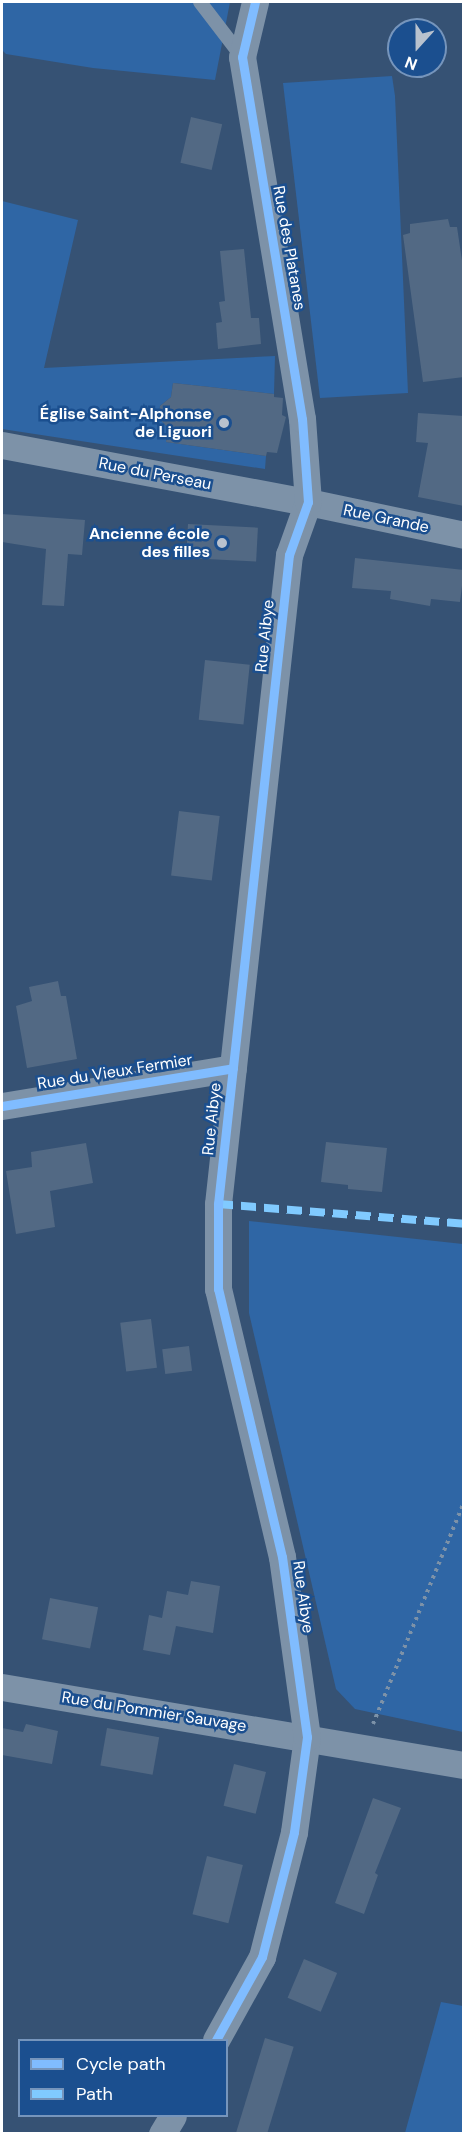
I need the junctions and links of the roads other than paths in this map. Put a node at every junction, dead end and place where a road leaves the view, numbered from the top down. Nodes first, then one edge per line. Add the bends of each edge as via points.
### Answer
1 (200, 2) edge
2 (255, 2) edge
3 (242, 57) junction
4 (2, 445) edge
5 (308, 502) junction
6 (464, 535) edge
7 (233, 1068) junction
8 (2, 1106) edge
9 (2, 1687) edge
10 (307, 1737) junction
11 (464, 1765) edge
12 (217, 2039) edge
13 (172, 2117) edge
14 (162, 2133) edge

1 - 3 lane
2 - 3 street, Rue des Platanes
3 - 5 street, Rue des Platanes via 302,419
4 - 5 street, Rue du Perseau
5 - 6 street, Rue Grande
5 - 7 street, Rue Aibye via 289,555
7 - 8 street, Rue du Vieux Fermier
7 - 10 street, Rue Aibye via 218,1204 218,1289 282,1557
9 - 10 street, Rue du Pommier Sauvage
10 - 11 street, Rue du Pommier Sauvage
10 - 12 street, Rue Aibye via 294,1832 262,1957
13 - 14 street

